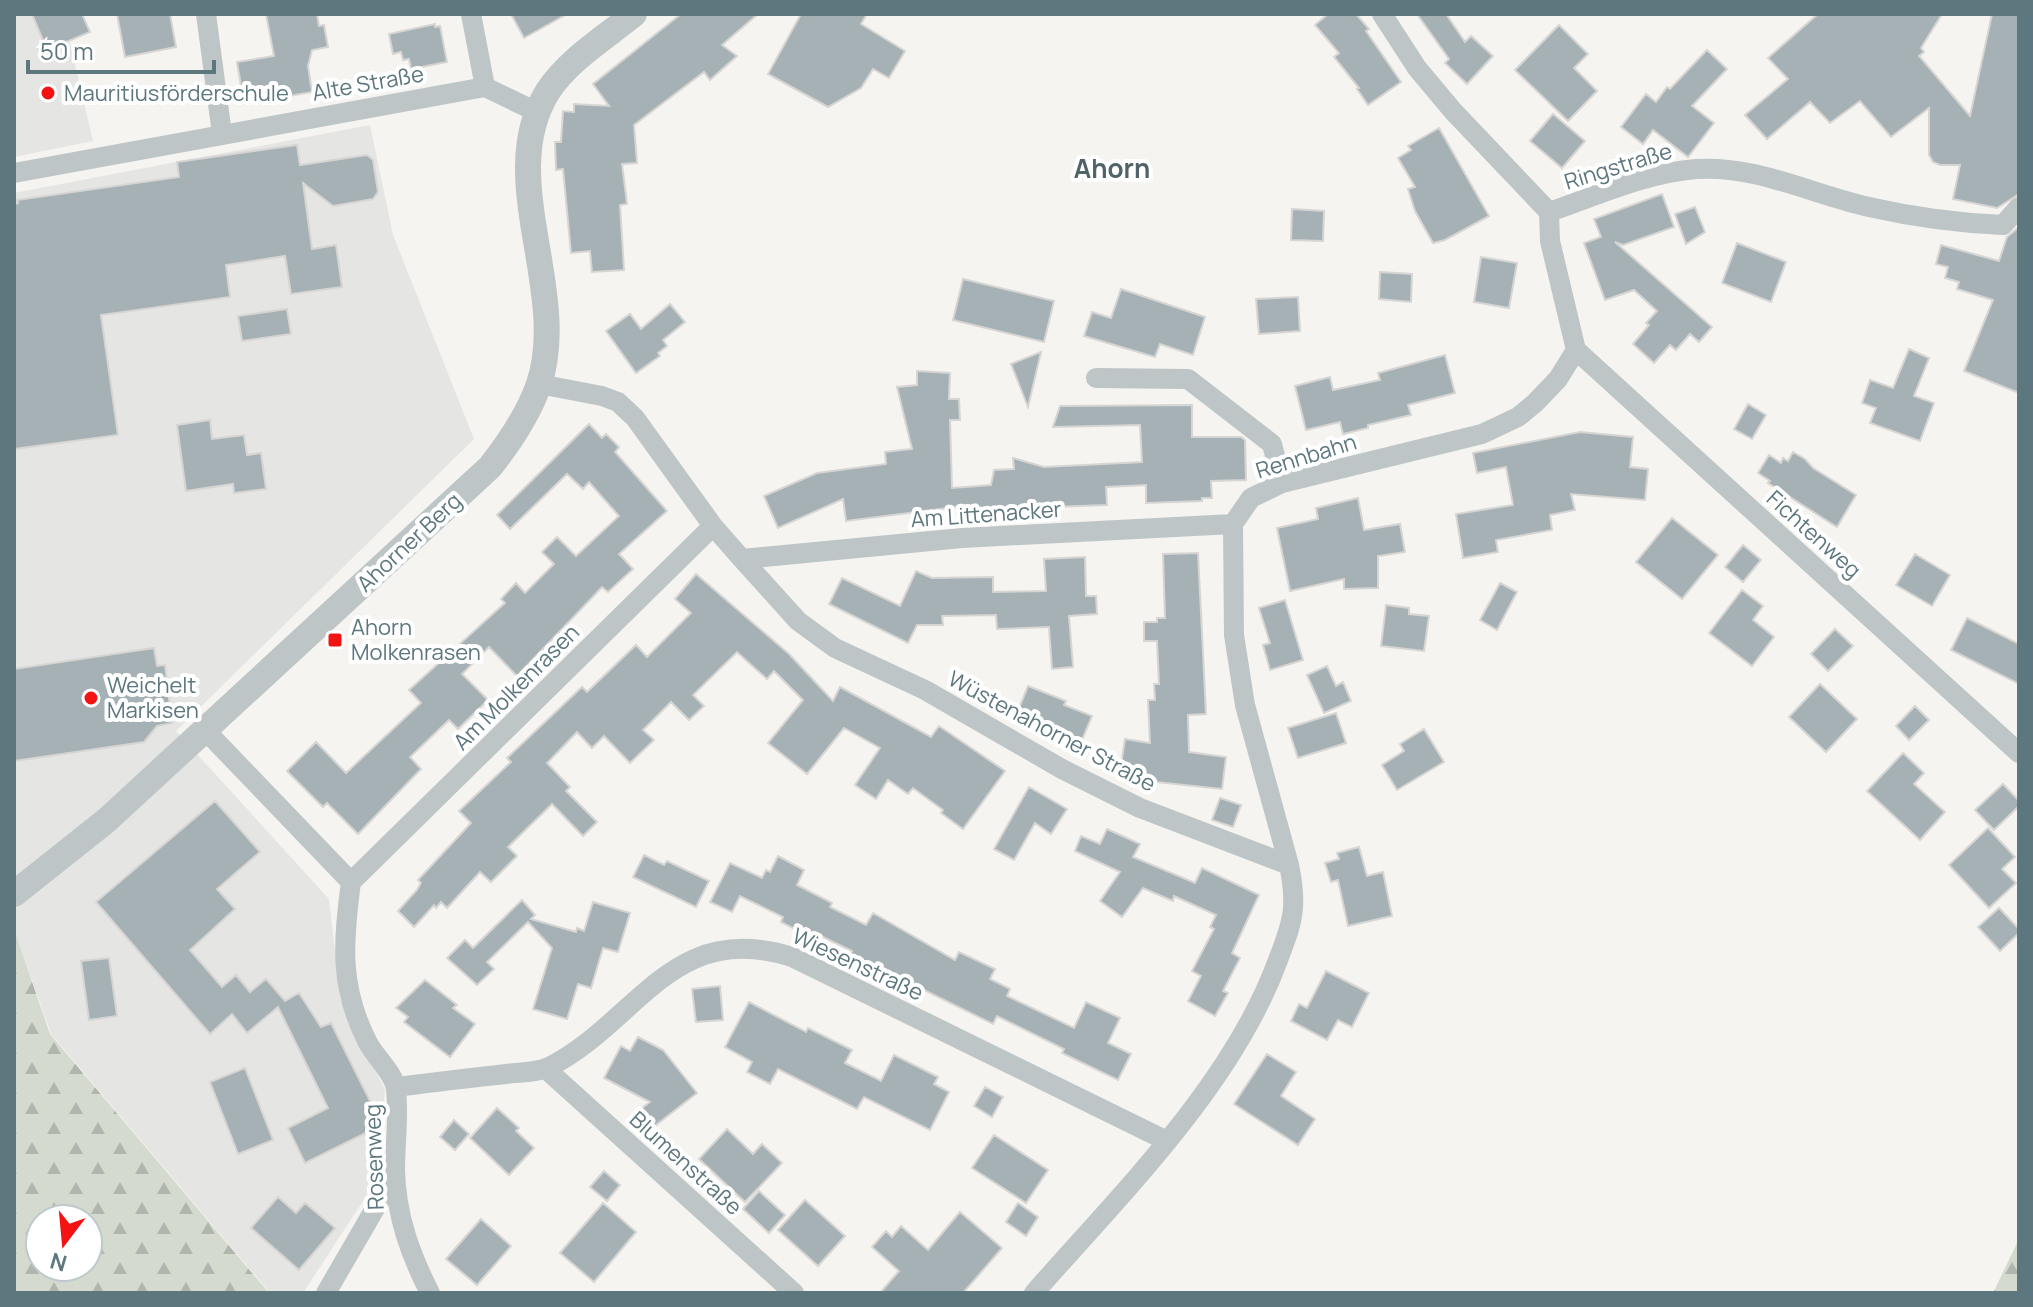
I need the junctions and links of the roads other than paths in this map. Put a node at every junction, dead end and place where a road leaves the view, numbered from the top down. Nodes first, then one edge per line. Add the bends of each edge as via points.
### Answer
1 (206, 14) edge
2 (471, 14) edge
3 (634, 14) edge
4 (1382, 14) edge
5 (485, 87) junction
6 (537, 112) junction
7 (222, 134) junction
8 (14, 173) edge
9 (2019, 207) edge
10 (1549, 212) junction
11 (2011, 226) edge
12 (1576, 350) junction
13 (1096, 378) dead end
14 (539, 384) junction
15 (1282, 483) junction
16 (1233, 524) junction
17 (713, 526) junction
18 (742, 559) junction
19 (205, 730) junction
20 (2019, 753) edge
21 (1289, 865) junction
22 (351, 882) junction
23 (14, 894) edge
24 (546, 1069) junction
25 (397, 1087) junction
26 (1167, 1141) junction
27 (395, 1174) junction
28 (326, 1293) edge
29 (430, 1293) edge
30 (794, 1293) edge
31 (1034, 1293) edge

1 - 7 street
2 - 5 street
3 - 6 street via 565,72
4 - 10 street, Ringstraße via 1453,111
5 - 6 street
5 - 7 street, Alte Straße
6 - 14 street, Ahorner Berg via 529,144 529,181 545,300 546,344
7 - 8 street, Alte Straße
9 - 11 street, Ringstraße
10 - 11 street, Ringstraße via 1666,172 1699,169 1754,173 1883,210
10 - 12 street via 1550,241
12 - 15 street, Rennbahn via 1535,403 1482,434
12 - 20 street, Fichtenweg
13 - 15 street via 1188,379 1272,444
14 - 17 street, Wüstenahorner Straße via 618,402
14 - 19 street, Ahorner Berg via 490,467
15 - 16 street, Rennbahn via 1251,498
16 - 18 street, Am Littenacker via 962,538
16 - 21 street via 1234,635 1245,705
17 - 18 street, Wüstenahorner Straße
17 - 22 street, Am Molkenrasen
18 - 21 street, Wüstenahorner Straße via 798,621 835,648 925,690 1140,808
19 - 22 street
19 - 23 street, Ahorner Berg via 107,820
21 - 26 street via 1293,910 1265,997
22 - 25 street, Rosenweg via 345,969 349,997 369,1044
24 - 25 street, Wiesenstraße
24 - 26 street, Wiesenstraße via 587,1042 675,968 711,951 774,951
24 - 30 street, Blumenstraße
25 - 27 street, Rosenweg
26 - 31 street
27 - 28 street
27 - 29 street, Rosenweg via 400,1219

